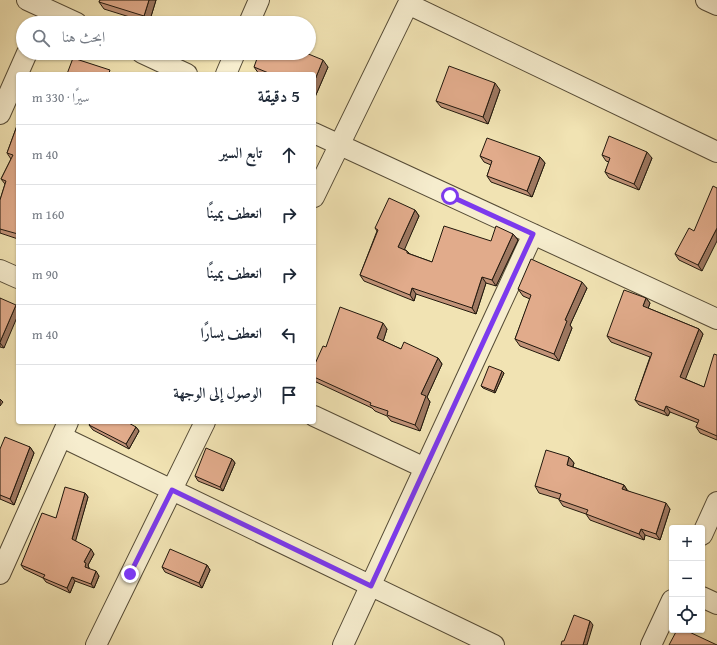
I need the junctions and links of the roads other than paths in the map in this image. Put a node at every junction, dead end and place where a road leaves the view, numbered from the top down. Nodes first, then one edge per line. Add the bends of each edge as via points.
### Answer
1 (27, 0) edge
2 (259, 0) edge
3 (706, 0) edge
4 (409, 2) edge
5 (717, 5) edge
6 (46, 11) edge
7 (59, 16) edge
8 (252, 16) edge
9 (24, 60) edge
10 (157, 60) edge
11 (232, 60) edge
12 (19, 72) edge
13 (183, 72) edge
14 (227, 72) edge
15 (16, 78) edge
16 (0, 114) edge
17 (316, 134) edge
18 (340, 145) junction
19 (717, 152) edge
20 (316, 193) edge
21 (533, 234) junction
22 (0, 270) edge
23 (16, 277) edge
24 (717, 319) edge
25 (316, 417) edge
26 (204, 424) edge
27 (65, 429) edge
28 (425, 468) junction
29 (172, 490) junction
30 (715, 513) edge
31 (705, 530) edge
32 (0, 574) edge
33 (371, 586) junction
34 (705, 598) edge
35 (717, 604) edge
36 (669, 606) edge
37 (96, 645) edge
38 (344, 645) edge
39 (494, 645) edge
40 (651, 645) edge

1 - 6 street
2 - 8 street
3 - 5 street
4 - 18 street
4 - 19 street
6 - 7 street
9 - 12 street
10 - 13 street
11 - 14 street
15 - 16 street
17 - 18 street
18 - 20 street
18 - 21 street
21 - 24 street
21 - 28 street
22 - 23 street
25 - 28 street
26 - 29 street
27 - 29 street
27 - 32 street
28 - 33 street
29 - 33 street
29 - 37 street
30 - 31 street
33 - 38 street
33 - 39 street
34 - 35 street
36 - 40 street

